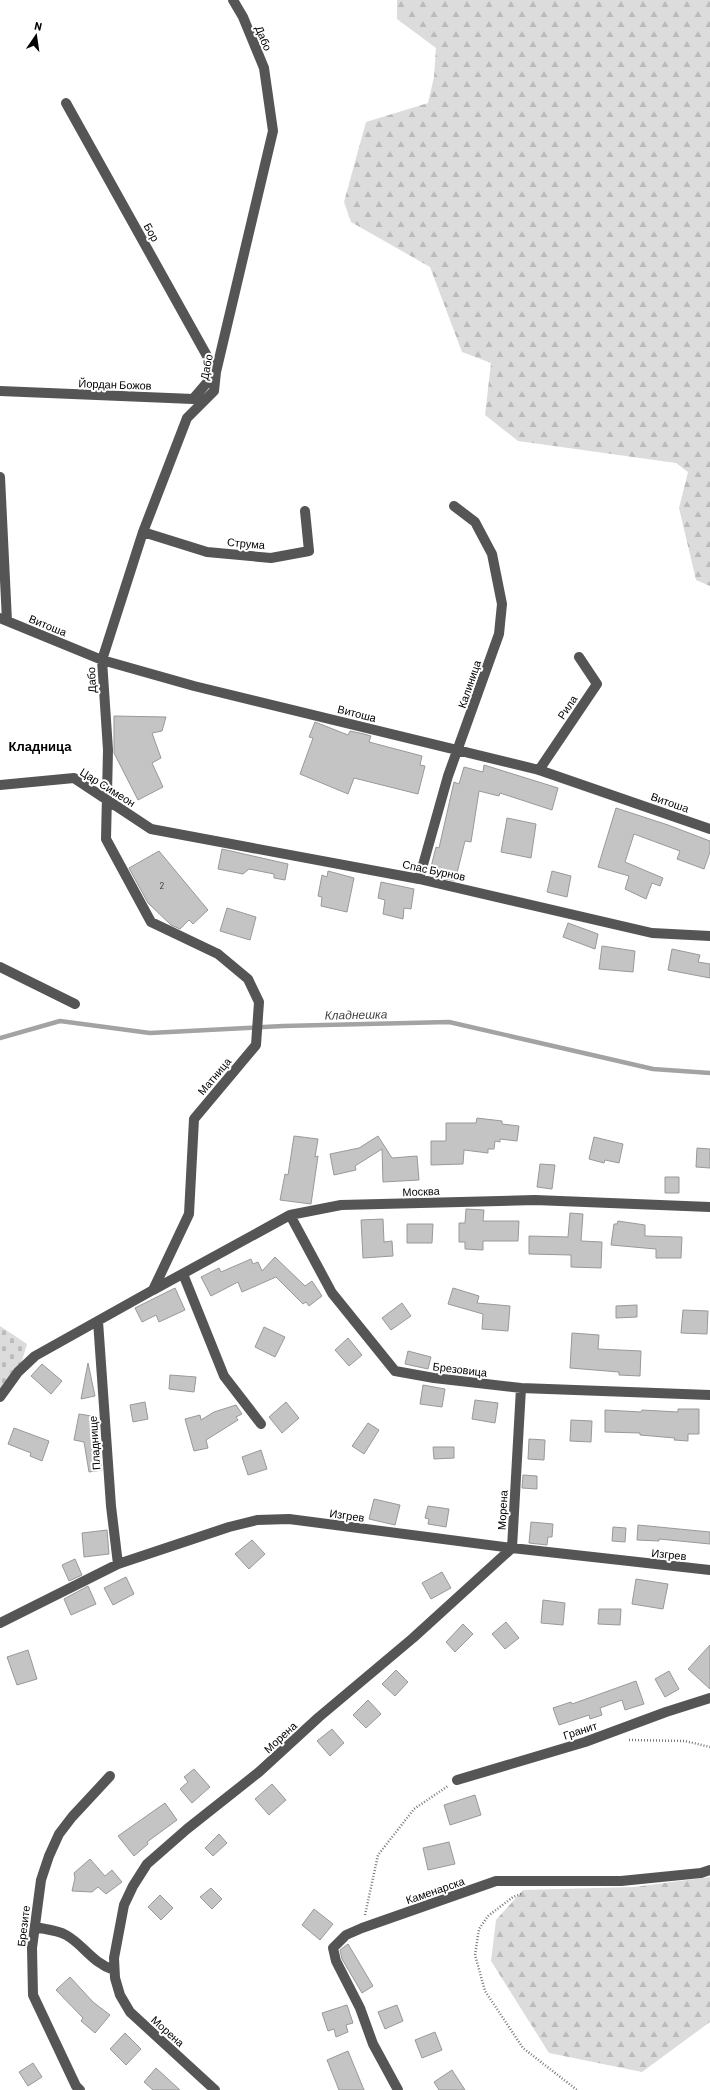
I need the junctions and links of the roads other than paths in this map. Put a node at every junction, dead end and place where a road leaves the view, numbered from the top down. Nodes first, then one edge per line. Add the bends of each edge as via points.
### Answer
1 (233, 0) edge
2 (66, 103) dead end
3 (216, 372) junction
4 (0, 391) edge
5 (0, 477) edge
6 (454, 506) dead end
7 (305, 511) dead end
8 (143, 532) junction
9 (4, 620) edge
10 (579, 657) dead end
11 (102, 660) junction
12 (108, 750) joint
13 (458, 750) junction
14 (540, 770) junction
15 (0, 785) edge
16 (107, 799) junction
17 (151, 829) joint
18 (710, 829) edge
19 (419, 879) junction
20 (710, 936) edge
21 (0, 968) edge
22 (75, 1004) dead end
23 (710, 1207) edge
24 (290, 1215) junction
25 (183, 1274) junction
26 (153, 1290) junction
27 (98, 1321) junction
28 (521, 1388) junction
29 (710, 1396) edge
30 (0, 1397) edge
31 (261, 1424) dead end
32 (512, 1548) junction
33 (118, 1564) junction
34 (710, 1570) edge
35 (0, 1623) edge
36 (710, 1698) edge
37 (110, 1776) dead end
38 (457, 1780) road end
39 (710, 1870) edge
40 (35, 1927) junction
41 (114, 1970) junction
42 (80, 2090) edge
43 (215, 2090) edge
44 (398, 2090) edge

1 - 3 street, Дабо via 243,17 264,68 274,131
2 - 3 street, Бор
3 - 4 street, Йордан Божов via 194,399
3 - 8 street, Дабо via 214,391 187,418
5 - 9 street
6 - 13 street, Калиница via 474,522 492,554 502,604 499,634
7 - 8 street, Струма via 309,551 271,558 207,552
8 - 11 street, Дабо
9 - 11 street, Витоша
10 - 14 street, Рила via 597,684
11 - 12 street, Дабо
11 - 13 street, Витоша via 194,686
12 - 16 street, Матница
13 - 14 street, Витоша
13 - 19 street, Калиница via 437,809
14 - 18 street, Витоша
15 - 16 street, Цар Симеон via 74,778
16 - 17 street, Цар Симеон
16 - 26 street, Матница via 106,839 151,922 218,954 248,979 258,1002 256,1044 194,1119 190,1214
17 - 19 street, Спас Бурнов
19 - 20 street, Спас Бурнов via 652,933
21 - 22 street
23 - 24 street, Москва via 535,1200 341,1205
24 - 25 street, Москва
24 - 28 street, Брезовица via 332,1293 395,1371
25 - 26 street, Москва
25 - 31 street via 224,1376
26 - 27 street
27 - 30 street via 35,1356 18,1372
27 - 33 street, Пладнище via 111,1506
28 - 29 street, Брезовица
28 - 32 street, Морена
32 - 33 street, Изгрев via 289,1519 257,1520 228,1527
32 - 34 street, Изгрев
32 - 41 street, Морена via 259,1772 147,1864 124,1905
33 - 35 street, Изгрев
36 - 38 street, Гранит via 585,1742
37 - 40 street, Брезите via 59,1834 41,1880
39 - 44 street, Каменарска via 621,1881 496,1881 346,1935 332,1948 336,1961 360,2008 373,2044
40 - 41 street via 65,1935 91,1958
40 - 42 street, Брезите via 32,1948 33,1995
41 - 43 street, Морена via 120,1995 130,2012

